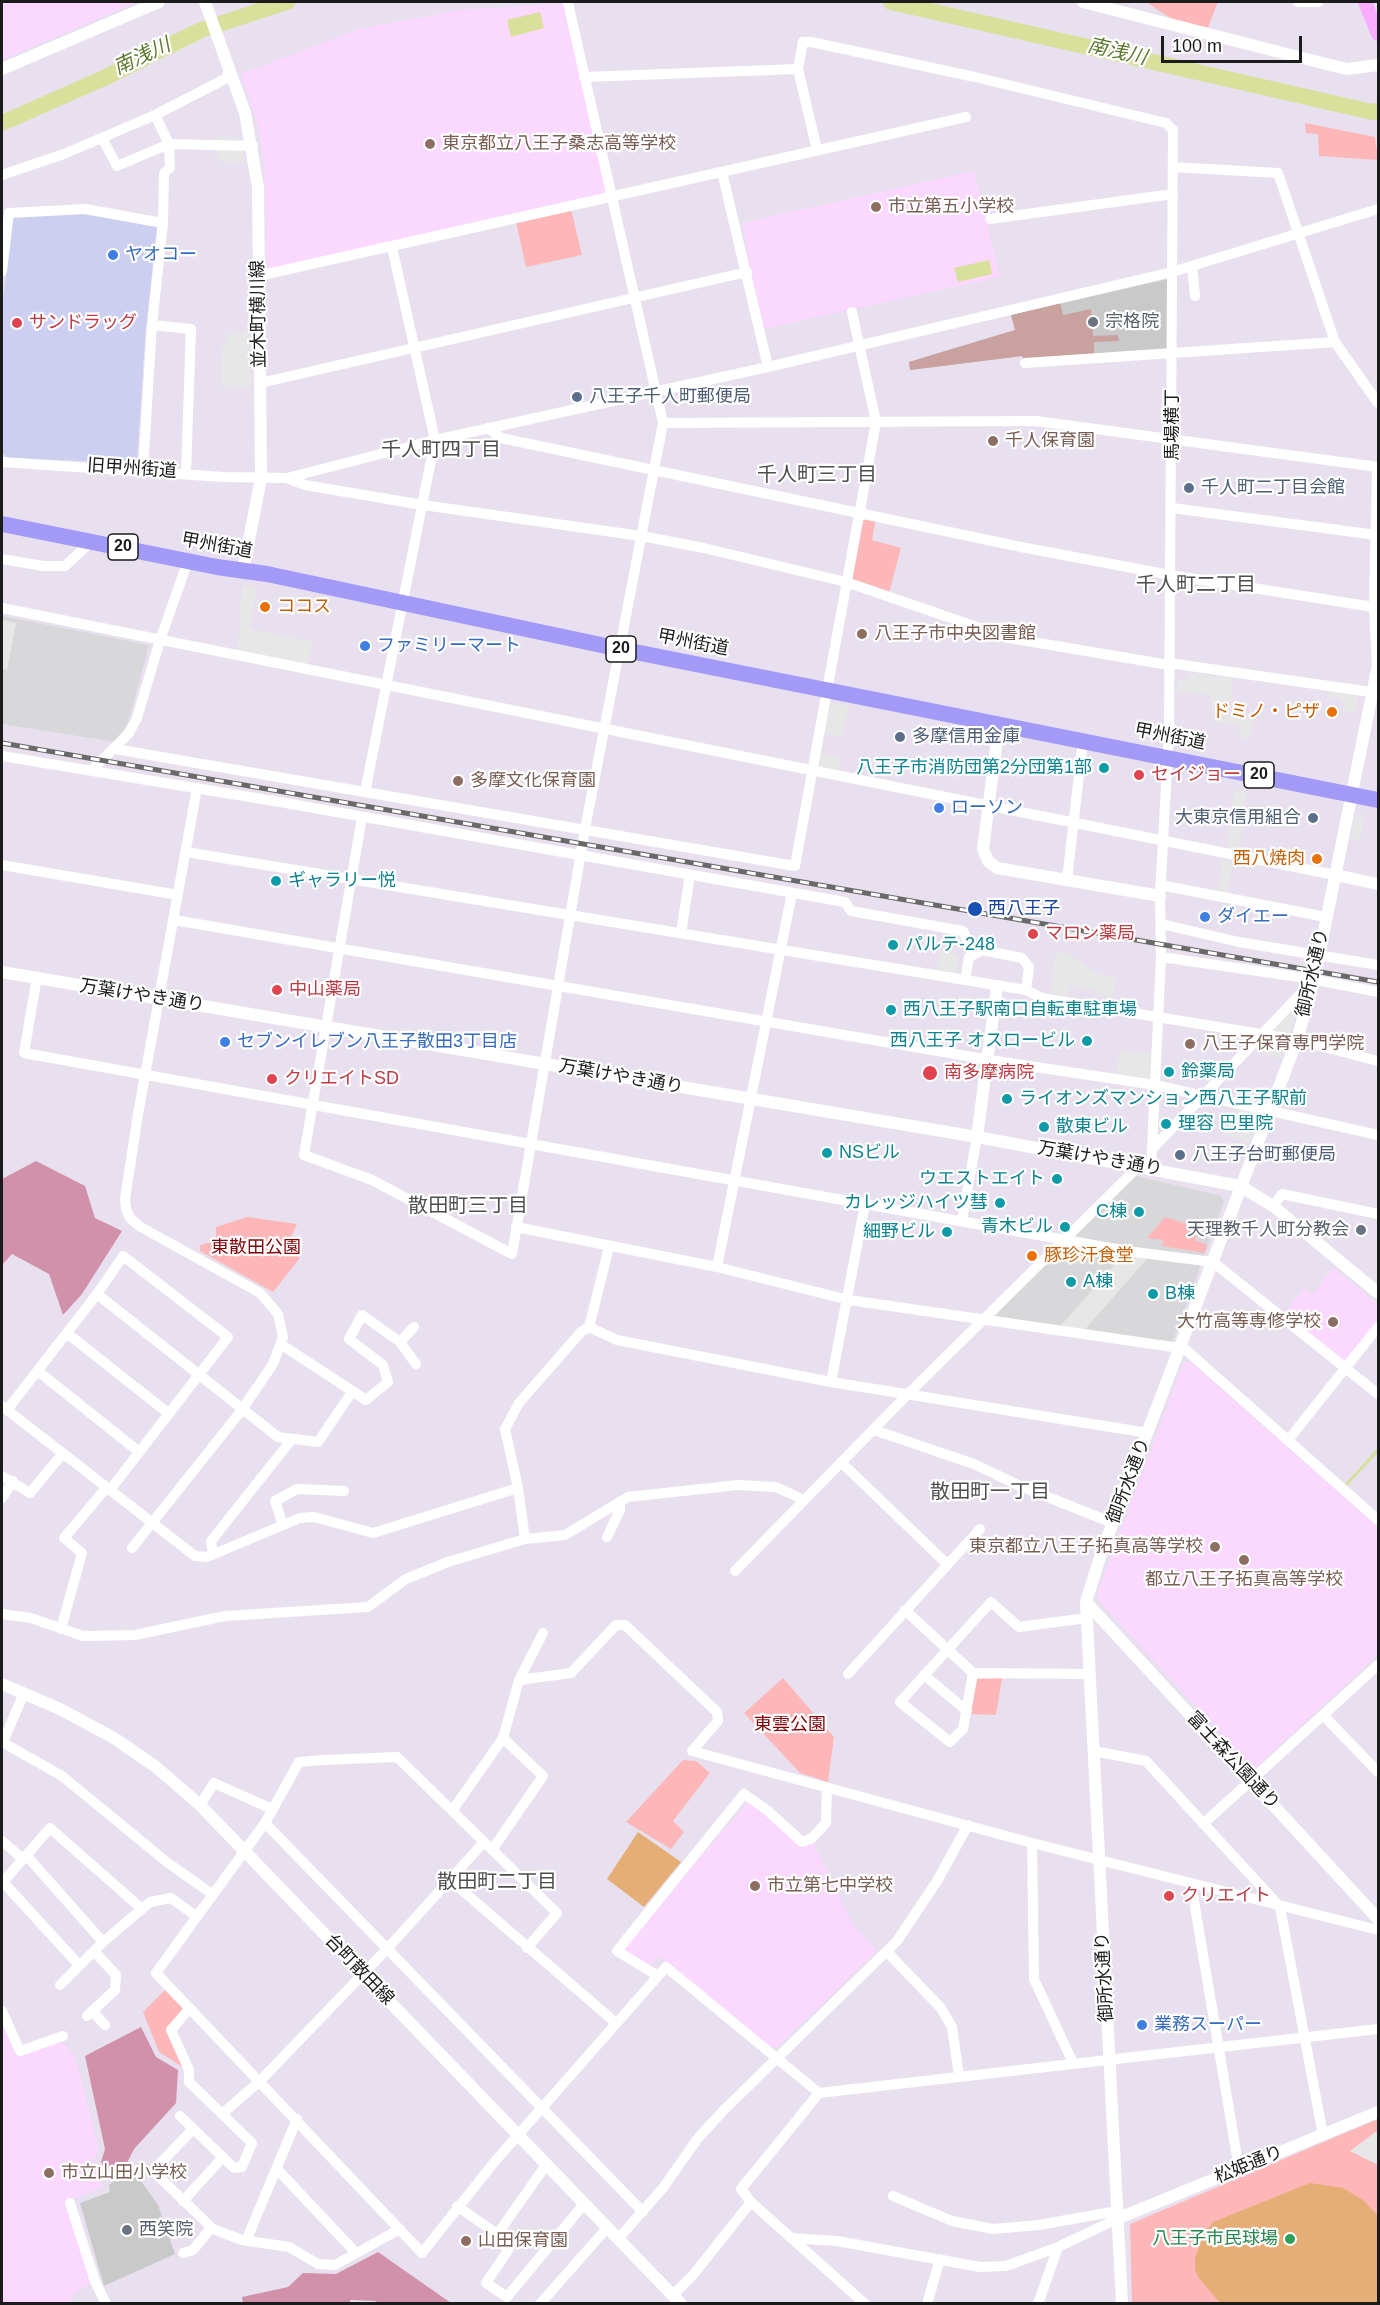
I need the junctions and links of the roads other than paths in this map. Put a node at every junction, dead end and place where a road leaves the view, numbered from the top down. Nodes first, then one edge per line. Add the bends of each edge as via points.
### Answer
1 (159, 2) edge
2 (205, 2) edge
3 (1087, 2) edge
4 (1298, 2) edge
5 (1318, 2) edge
6 (1365, 2) edge
7 (568, 3) dead end
8 (1378, 34) edge
9 (228, 65) junction
10 (1378, 65) edge
11 (2, 69) edge
12 (798, 69) junction
13 (584, 77) junction
14 (155, 116) junction
15 (966, 117) dead end
16 (102, 138) junction
17 (170, 144) junction
18 (252, 146) junction
19 (817, 150) junction
20 (1173, 167) junction
21 (722, 172) junction
22 (2, 175) edge
23 (1173, 194) junction
24 (611, 199) junction
25 (1378, 209) edge
26 (990, 219) dead end
27 (163, 223) junction
28 (1299, 233) junction
29 (392, 247) junction
30 (1192, 266) junction
31 (2, 271) edge
32 (747, 272) junction
33 (1172, 273) junction
34 (258, 276) junction
35 (1196, 296) dead end
36 (635, 299) junction
37 (852, 312) dead end
38 (152, 326) junction
39 (1335, 342) junction
40 (416, 346) junction
41 (860, 346) junction
42 (1173, 354) junction
43 (1025, 363) dead end
44 (768, 367) junction
45 (260, 383) junction
46 (656, 390) junction
47 (1378, 403) edge
48 (876, 422) junction
49 (663, 423) junction
50 (488, 428) junction
51 (435, 440) junction
52 (1173, 440) junction
53 (2, 462) edge
54 (1378, 467) edge
55 (144, 469) junction
56 (186, 472) junction
57 (653, 472) junction
58 (261, 478) junction
59 (287, 478) junction
60 (423, 505) junction
61 (1172, 508) junction
62 (860, 512) junction
63 (2, 524) edge
64 (1376, 535) junction
65 (641, 536) junction
66 (93, 540) junction
67 (2, 559) edge
68 (188, 561) junction
69 (243, 571) junction
70 (1170, 575) junction
71 (846, 582) junction
72 (403, 604) junction
73 (1374, 607) junction
74 (2, 608) edge
75 (160, 640) junction
76 (620, 649) junction
77 (1169, 664) junction
78 (1378, 666) edge
79 (387, 684) junction
80 (827, 688) junction
81 (1375, 692) edge
82 (999, 724) junction
83 (605, 728) junction
84 (1083, 740) junction
85 (115, 749) junction
86 (2, 756) edge
87 (1167, 757) junction
88 (92, 770) junction
89 (812, 770) junction
90 (197, 788) junction
91 (365, 792) junction
92 (1352, 794) junction
93 (1378, 800) edge
94 (988, 806) junction
95 (362, 817) junction
96 (1074, 823) junction
97 (585, 829) junction
98 (1162, 841) junction
99 (186, 852) junction
100 (581, 854) junction
101 (2, 865) edge
102 (690, 875) junction
103 (1335, 875) junction
104 (351, 879) junction
105 (1067, 880) junction
106 (1378, 884) edge
107 (1160, 890) junction
108 (792, 893) junction
109 (178, 895) junction
110 (570, 915) junction
111 (1326, 917) junction
112 (174, 920) junction
113 (1161, 924) junction
114 (681, 933) junction
115 (340, 948) junction
116 (780, 950) junction
117 (974, 953) junction
118 (1318, 955) junction
119 (1161, 957) junction
120 (1378, 965) edge
121 (2, 972) edge
122 (37, 977) junction
123 (965, 980) junction
124 (1314, 980) junction
125 (558, 986) junction
126 (997, 986) junction
127 (1026, 990) junction
128 (1378, 992) edge
129 (160, 999) junction
130 (1158, 1018) junction
131 (766, 1021) junction
132 (326, 1025) junction
133 (1259, 1034) junction
134 (1297, 1040) junction
135 (986, 1059) junction
136 (1378, 1061) edge
137 (545, 1065) junction
138 (145, 1075) junction
139 (1155, 1085) junction
140 (1203, 1096) junction
141 (750, 1100) junction
142 (313, 1105) junction
143 (1269, 1111) junction
144 (1378, 1135) edge
145 (977, 1137) junction
146 (531, 1144) junction
147 (1152, 1149) junction
148 (1145, 1167) junction
149 (735, 1181) junction
150 (1240, 1186) junction
151 (865, 1204) junction
152 (1273, 1206) junction
153 (1378, 1214) edge
154 (962, 1220) junction
155 (516, 1227) junction
156 (1067, 1238) junction
157 (609, 1247) junction
158 (1213, 1262) junction
159 (717, 1268) junction
160 (1378, 1293) edge
161 (97, 1294) junction
162 (849, 1300) junction
163 (985, 1319) junction
164 (414, 1327) dead end
165 (589, 1327) junction
166 (1378, 1327) edge
167 (68, 1334) junction
168 (400, 1342) junction
169 (282, 1345) junction
170 (1180, 1348) junction
171 (416, 1364) dead end
172 (1346, 1368) junction
173 (39, 1372) junction
174 (198, 1375) junction
175 (831, 1382) junction
176 (352, 1392) junction
177 (909, 1393) junction
178 (1378, 1394) edge
179 (4, 1408) edge
180 (241, 1410) junction
181 (168, 1413) junction
182 (874, 1430) junction
183 (1148, 1433) junction
184 (292, 1439) junction
185 (1289, 1439) junction
186 (138, 1451) junction
187 (63, 1453) junction
188 (842, 1462) junction
189 (2, 1476) edge
190 (13, 1481) junction
191 (108, 1488) junction
192 (518, 1488) junction
193 (344, 1491) dead end
194 (2, 1498) edge
195 (804, 1500) junction
196 (620, 1503) junction
197 (1378, 1520) edge
198 (153, 1523) junction
199 (1113, 1523) junction
200 (283, 1525) junction
201 (980, 1529) dead end
202 (608, 1537) dead end
203 (525, 1539) junction
204 (132, 1548) dead end
205 (213, 1554) junction
206 (947, 1564) junction
207 (735, 1571) dead end
208 (1086, 1602) junction
209 (905, 1610) junction
210 (2, 1614) edge
211 (1087, 1618) junction
212 (61, 1629) junction
213 (543, 1633) dead end
214 (948, 1649) junction
215 (1378, 1665) edge
216 (973, 1673) junction
217 (848, 1674) dead end
218 (1090, 1674) junction
219 (924, 1675) junction
220 (519, 1680) junction
221 (2, 1684) edge
222 (24, 1694) junction
223 (967, 1711) junction
224 (1323, 1715) junction
225 (503, 1738) junction
226 (2, 1742) edge
227 (1094, 1751) junction
228 (1378, 1772) edge
229 (1250, 1780) junction
230 (827, 1787) junction
231 (200, 1805) junction
232 (272, 1809) junction
233 (452, 1812) junction
234 (265, 1823) junction
235 (1203, 1824) junction
236 (968, 1826) junction
237 (2, 1841) edge
238 (483, 1842) junction
239 (1032, 1843) junction
240 (492, 1850) junction
241 (245, 1851) junction
242 (25, 1857) junction
243 (1099, 1858) junction
244 (449, 1879) junction
245 (1191, 1883) junction
246 (212, 1894) junction
247 (1280, 1907) junction
248 (142, 1910) junction
249 (196, 1916) junction
250 (1378, 1919) edge
251 (1378, 1930) edge
252 (103, 1942) junction
253 (527, 1948) junction
254 (387, 1949) junction
255 (94, 1951) junction
256 (887, 1952) junction
257 (79, 1965) junction
258 (363, 1973) junction
259 (658, 1976) junction
260 (60, 1984) dead end
261 (190, 2008) junction
262 (2, 2011) edge
263 (616, 2023) junction
264 (105, 2025) dead end
265 (1378, 2029) edge
266 (63, 2036) dead end
267 (1303, 2037) junction
268 (1219, 2047) junction
269 (778, 2057) junction
270 (1109, 2059) junction
271 (1073, 2063) junction
272 (959, 2076) junction
273 (260, 2081) junction
274 (819, 2093) junction
275 (541, 2109) junction
276 (1378, 2112) edge
277 (222, 2114) junction
278 (180, 2116) dead end
279 (297, 2119) junction
280 (193, 2128) junction
281 (1323, 2135) junction
282 (518, 2136) junction
283 (223, 2157) junction
284 (546, 2165) junction
285 (277, 2169) junction
286 (1239, 2169) junction
287 (893, 2196) dead end
288 (183, 2201) junction
289 (751, 2202) junction
290 (70, 2203) dead end
291 (584, 2204) junction
292 (457, 2206) junction
293 (642, 2212) junction
294 (1118, 2214) junction
295 (211, 2228) junction
296 (607, 2228) junction
297 (400, 2229) junction
298 (497, 2234) junction
299 (792, 2238) junction
300 (618, 2239) junction
301 (246, 2241) junction
302 (1058, 2247) junction
303 (183, 2253) dead end
304 (356, 2253) junction
305 (940, 2259) junction
306 (677, 2299) edge
307 (106, 2304) edge
308 (540, 2304) edge
309 (865, 2304) edge
310 (927, 2304) edge
311 (1038, 2304) edge
312 (1122, 2304) edge

1 - 11 street
2 - 9 street, 並木町横川線
3 - 10 street via 1347,69
4 - 5 street
6 - 8 main road
7 - 13 street
9 - 14 street via 225,79
9 - 18 street, 並木町横川線
12 - 13 street
12 - 19 street
12 - 20 street, 馬場横丁 via 803,42 811,42 1166,123 1173,130
13 - 24 street
14 - 16 street
14 - 17 street
15 - 19 street
16 - 17 street via 117,166
16 - 22 street
17 - 18 street
17 - 27 street via 170,168 164,173
18 - 34 street, 並木町横川線 via 258,187
19 - 21 street
20 - 23 street, 馬場横丁
20 - 28 street via 1278,173
21 - 24 street
21 - 32 street
23 - 26 street
23 - 33 street, 馬場横丁
24 - 29 street
24 - 36 street
25 - 28 street
27 - 31 street via 85,209 9,213
27 - 38 street
28 - 30 street
28 - 39 street
29 - 34 street
29 - 40 street
30 - 33 street
30 - 35 street
32 - 36 street
32 - 44 street
33 - 41 street
33 - 42 street, 馬場横丁
34 - 45 street, 並木町横川線
36 - 40 street
36 - 46 street
37 - 41 street
38 - 55 street
38 - 56 street via 191,329
39 - 42 street
39 - 47 street
40 - 45 street
40 - 51 street
41 - 44 street
41 - 48 street
42 - 43 street
42 - 52 street, 馬場横丁
44 - 46 street
45 - 58 street, 並木町横川線
46 - 49 street
46 - 50 street
48 - 49 street
48 - 52 street via 1036,421
48 - 62 street
49 - 57 street
50 - 51 street
50 - 57 street via 501,438
51 - 59 street
51 - 60 street
52 - 54 street
52 - 61 street, 馬場横丁
53 - 55 street, 旧甲州街道
54 - 64 street
55 - 56 street, 旧甲州街道
56 - 58 street, 旧甲州街道
57 - 62 street
57 - 65 street
58 - 59 street, 旧甲州街道
58 - 69 street, 並木町横川線
59 - 60 street via 305,485
60 - 65 street
60 - 72 street
61 - 64 street
61 - 70 street, 馬場横丁
62 - 70 street
62 - 71 street
63 - 66 highway, 甲州街道 / 20
64 - 73 street
65 - 71 street
65 - 76 street
66 - 67 street via 65,566
66 - 68 highway, 甲州街道 / 20
68 - 69 highway, 甲州街道 / 20
68 - 75 street
69 - 72 highway, 甲州街道 / 20
70 - 73 street
70 - 77 street, 馬場横丁
71 - 77 street via 1009,638
71 - 80 street
72 - 76 highway, 甲州街道 / 20
72 - 79 street
73 - 78 street
74 - 75 street
75 - 79 street
75 - 85 street via 137,718
76 - 80 highway, 甲州街道 / 20
76 - 83 street
77 - 81 street
77 - 87 street, 馬場横丁
78 - 81 street, 御所水通り
79 - 83 street
79 - 91 street
80 - 82 highway, 甲州街道 / 20
80 - 89 street
81 - 92 street, 御所水通り
82 - 84 highway, 甲州街道 / 20
82 - 94 street
83 - 89 street
83 - 97 street
84 - 87 highway, 甲州街道 / 20
84 - 96 street
85 - 88 street
85 - 91 street
86 - 88 street
87 - 92 highway, 甲州街道 / 20
87 - 98 street, 馬場横丁
88 - 90 street
89 - 94 street
89 - 97 street via 795,866
90 - 95 street
90 - 99 street
91 - 97 street
92 - 93 highway, 甲州街道 / 20
92 - 103 street, 御所水通り
94 - 96 street
94 - 105 street via 983,849 992,865
95 - 100 street
95 - 104 street
96 - 98 street
96 - 105 street
97 - 100 street
98 - 103 street
98 - 107 street, 馬場横丁
99 - 104 street
99 - 109 street
100 - 102 street
100 - 110 street
101 - 109 street
102 - 108 street
102 - 114 street
103 - 106 street
103 - 111 street, 御所水通り
104 - 110 street
104 - 115 street
105 - 107 street
107 - 111 street
107 - 113 street, 馬場横丁
108 - 116 street
108 - 117 street via 844,902 851,911 963,931
109 - 112 street
110 - 114 street
110 - 125 street
111 - 118 street, 御所水通り
112 - 115 street
112 - 129 street
113 - 118 street
113 - 119 street, 馬場横丁
114 - 116 street
115 - 125 street
115 - 132 street
116 - 123 street
116 - 131 street
117 - 123 street via 969,957
117 - 127 street via 982,950 1022,958 1029,967
118 - 120 street
118 - 124 street, 御所水通り
119 - 124 street
119 - 130 street, 馬場横丁
121 - 122 street, 万葉けやき通り
122 - 129 street, 万葉けやき通り
122 - 138 street via 24,1053
123 - 126 street
124 - 128 street
124 - 133 street
124 - 134 street, 御所水通り
125 - 131 street
125 - 137 street
126 - 127 street
126 - 135 street
127 - 130 street via 1042,998
129 - 132 street, 万葉けやき通り
129 - 138 street
130 - 133 street
130 - 139 street, 馬場横丁
131 - 135 street
131 - 141 street
132 - 137 street, 万葉けやき通り
132 - 142 street
133 - 134 street
133 - 140 street
134 - 136 street
134 - 143 street, 御所水通り
135 - 139 street
135 - 145 street
137 - 141 street, 万葉けやき通り
137 - 146 street
138 - 142 street
138 - 169 street via 124,1199 130,1218 260,1293 278,1314
139 - 140 street
139 - 147 street, 馬場横丁
140 - 143 street
140 - 147 street
141 - 145 street, 万葉けやき通り
141 - 149 street
142 - 146 street
142 - 155 street via 304,1155 372,1180 512,1254
143 - 144 street
143 - 150 street, 御所水通り
145 - 148 street, 万葉けやき通り
145 - 154 street
146 - 149 street
146 - 155 street
147 - 148 street, 馬場横丁
148 - 150 street, 万葉けやき通り
148 - 156 street
149 - 151 street
149 - 159 street
150 - 152 street, 万葉けやき通り
150 - 158 street, 御所水通り
151 - 154 street
151 - 162 street
152 - 153 street via 1282,1194
152 - 160 street, 万葉けやき通り
154 - 156 street
155 - 157 street
156 - 158 street via 1127,1251
156 - 163 street
157 - 159 street
157 - 165 street
158 - 170 street, 御所水通り
158 - 172 street
159 - 162 street
161 - 167 street
161 - 174 street
161 - 174 street via 123,1256 228,1337
162 - 163 street
162 - 175 street
163 - 170 street
163 - 177 street
164 - 168 street
165 - 175 street via 617,1340
165 - 192 street via 519,1403 505,1429
166 - 172 street
167 - 173 street
167 - 181 street
168 - 171 street
168 - 176 street via 362,1315 349,1339 383,1365 388,1382 366,1400
169 - 176 street
169 - 180 street
170 - 183 street, 御所水通り
170 - 185 street
172 - 178 street
172 - 185 street
173 - 179 street
173 - 186 street
174 - 180 street
174 - 181 street
175 - 177 street
176 - 184 street via 318,1442
177 - 182 street
177 - 183 street
179 - 187 street
180 - 184 street via 278,1437
180 - 198 street
181 - 186 street
182 - 188 street
182 - 199 street via 974,1464
183 - 199 street, 御所水通り
184 - 205 street via 211,1541
185 - 197 street
186 - 191 street
187 - 190 street via 30,1493
187 - 191 street
188 - 195 street
188 - 206 street
189 - 190 street
190 - 194 street
191 - 198 street
191 - 212 street via 64,1538 82,1553
192 - 200 street via 373,1533 314,1517
192 - 203 street
193 - 200 street via 297,1489 275,1501
195 - 196 street via 776,1487 738,1485 654,1493 628,1497
195 - 207 street
196 - 202 street
196 - 203 street via 565,1535
198 - 204 street
198 - 205 street via 195,1556
199 - 208 street, 御所水通り
200 - 205 street
201 - 206 street
203 - 212 street via 406,1579 368,1607 225,1616 135,1635 83,1636
206 - 209 street
208 - 211 street, 御所水通り
208 - 229 street, 富士森公園通り
209 - 214 street
209 - 217 street
210 - 212 street via 31,1618
211 - 214 street via 1019,1628 991,1602
211 - 218 street, 御所水通り
213 - 220 street
214 - 216 street
214 - 219 street
215 - 224 street
216 - 218 street
216 - 223 street
218 - 227 street, 御所水通り
219 - 223 street
219 - 223 street via 900,1702 950,1742 963,1729
220 - 225 street
220 - 230 street via 572,1673 616,1625 625,1625 717,1712 718,1721 692,1751
221 - 222 street, 台町散田線
222 - 226 street
222 - 231 street, 台町散田線 via 114,1738
224 - 228 street
224 - 229 street
225 - 233 street
225 - 240 street via 543,1776
226 - 246 street via 62,1776
227 - 235 street via 1146,1761
227 - 243 street, 御所水通り
229 - 235 street
229 - 250 street, 富士森公園通り
230 - 236 street
230 - 259 street via 826,1823 812,1838 802,1842 744,1794 617,1951
231 - 232 street via 214,1783
231 - 241 street, 台町散田線
232 - 233 street via 299,1762 397,1757
232 - 234 street
233 - 238 street
234 - 241 street
234 - 254 street
235 - 247 street
236 - 239 street
236 - 256 street
237 - 242 street
238 - 240 street
238 - 244 street
239 - 243 street
239 - 271 street via 1034,1979
240 - 253 street via 557,1913
241 - 246 street
241 - 258 street, 台町散田線
242 - 248 street via 50,1828
242 - 252 street
242 - 257 street via 3,1882
243 - 245 street
243 - 270 street, 御所水通り
244 - 253 street
244 - 254 street
245 - 247 street
245 - 268 street
246 - 249 street
247 - 251 street
247 - 267 street
248 - 249 street via 160,1898 171,1898
248 - 252 street
249 - 261 street via 156,1974
252 - 255 street
253 - 263 street
254 - 258 street
254 - 275 street
255 - 257 street
255 - 264 street via 116,1975 114,1990 89,2014
256 - 269 street
256 - 272 street via 941,2008 952,2028
257 - 260 street
258 - 273 street
258 - 282 street, 台町散田線
259 - 263 street
259 - 269 street via 666,1967
261 - 273 street
261 - 277 street via 171,2030 189,2070 189,2082
262 - 266 street via 20,2051
263 - 275 street
265 - 267 street
267 - 268 street
267 - 281 street
268 - 270 street
268 - 286 street
269 - 274 street
269 - 293 street via 698,2138
270 - 271 street
270 - 294 street, 御所水通り
271 - 272 street
272 - 274 street
273 - 277 street
273 - 279 street
274 - 289 street via 741,2189
275 - 282 street
275 - 293 street
276 - 281 street, 松姫通り
277 - 283 street via 252,2143 242,2167 234,2168
278 - 280 street
279 - 285 street
279 - 297 street
280 - 283 street
280 - 288 street via 153,2171
281 - 286 street, 松姫通り
282 - 284 street, 台町散田線
282 - 292 street
283 - 288 street
284 - 291 street, 台町散田線
284 - 298 street
285 - 301 street
285 - 304 street
286 - 294 street, 松姫通り
287 - 294 street via 952,2221 993,2229
288 - 295 street
289 - 299 street
289 - 306 street
290 - 307 street
291 - 296 street, 台町散田線
291 - 298 street via 507,2297 486,2283 509,2249 494,2239
292 - 297 street via 422,2253
292 - 298 street
293 - 300 street
294 - 302 street
294 - 312 street, 御所水通り
295 - 301 street
295 - 303 street via 193,2250
296 - 300 street, 台町散田線
296 - 308 street
297 - 304 street
299 - 305 street via 837,2241
299 - 309 street
300 - 306 street, 台町散田線
301 - 304 street via 289,2247 318,2264 335,2265
302 - 305 street via 1006,2266 980,2267
302 - 311 street
305 - 310 street

